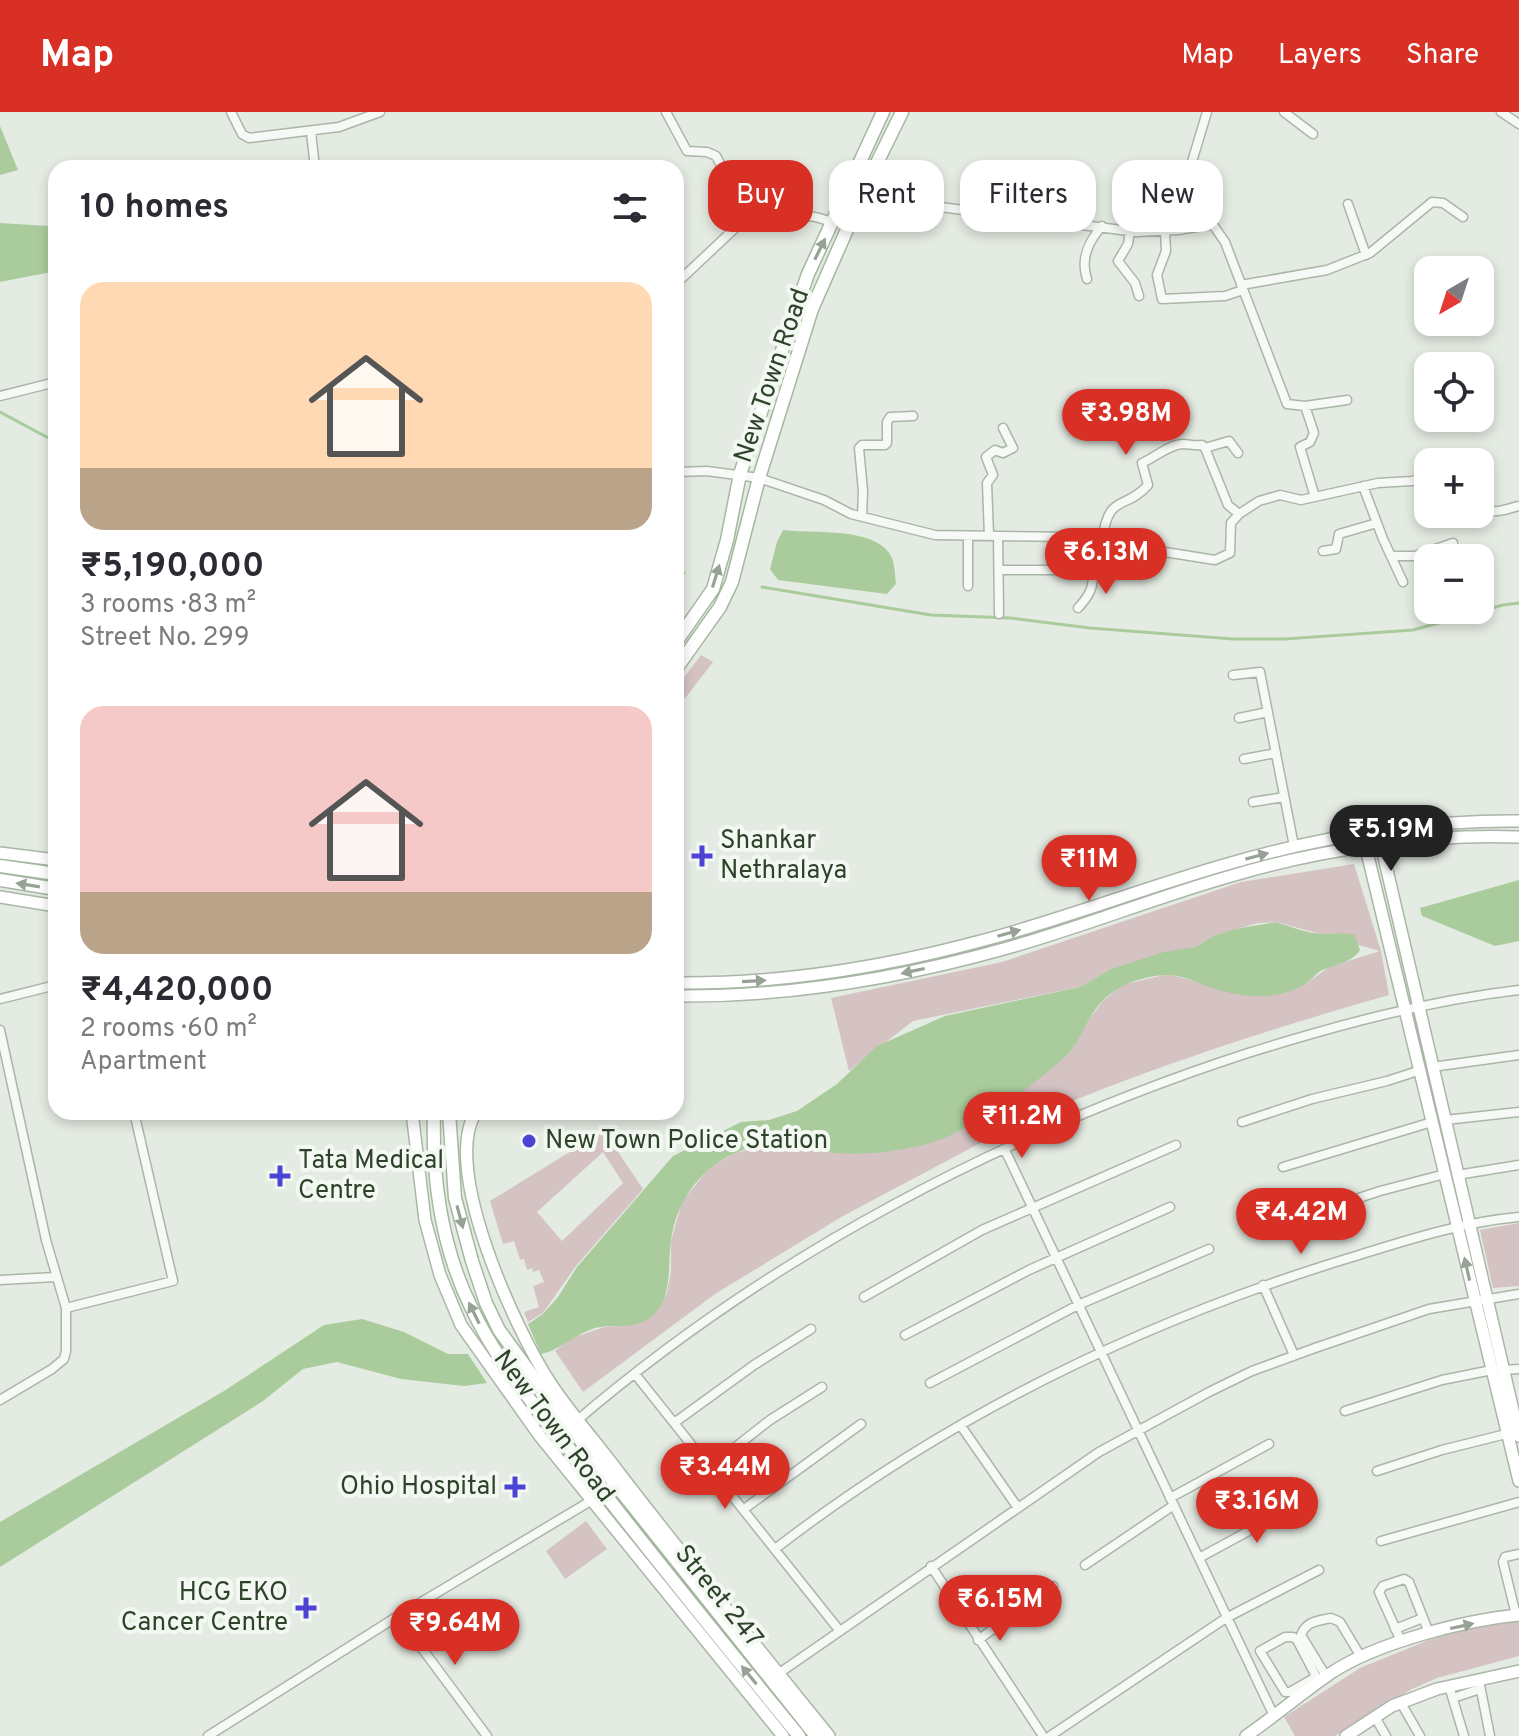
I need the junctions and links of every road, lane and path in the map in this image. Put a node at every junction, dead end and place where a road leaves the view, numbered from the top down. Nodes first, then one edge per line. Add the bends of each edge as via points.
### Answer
1 (231, 112) edge
2 (380, 112) edge
3 (666, 112) edge
4 (883, 112) edge
5 (902, 112) edge
6 (1207, 112) edge
7 (1284, 112) edge
8 (1501, 112) edge
9 (1519, 124) edge
10 (311, 132) junction
11 (1313, 134) dead end
12 (314, 160) edge
13 (718, 160) edge
14 (861, 160) edge
15 (1193, 160) edge
16 (1348, 204) dead end
17 (944, 207) edge
18 (1463, 217) dead end
19 (1102, 226) junction
20 (1112, 228) edge
21 (829, 231) edge
22 (731, 232) edge
23 (1130, 232) edge
24 (1165, 232) edge
25 (1218, 232) edge
26 (1366, 255) junction
27 (684, 276) edge
28 (1087, 279) dead end
29 (1242, 288) junction
30 (1139, 296) dead end
31 (48, 384) edge
32 (0, 396) edge
33 (1347, 400) dead end
34 (1305, 406) junction
35 (913, 416) dead end
36 (1003, 428) dead end
37 (1205, 448) junction
38 (1238, 453) dead end
39 (684, 472) edge
40 (740, 474) junction
41 (759, 478) junction
42 (1414, 480) edge
43 (1363, 486) junction
44 (1315, 497) junction
45 (1519, 506) edge
46 (1494, 511) edge
47 (1239, 514) junction
48 (862, 516) junction
49 (1377, 523) junction
50 (993, 536) junction
51 (968, 537) junction
52 (1073, 537) junction
53 (1100, 541) junction
54 (1453, 543) dead end
55 (1323, 551) dead end
56 (1393, 556) junction
57 (1093, 569) junction
58 (999, 570) junction
59 (1072, 570) junction
60 (1403, 582) dead end
61 (968, 586) dead end
62 (1078, 608) dead end
63 (999, 614) dead end
64 (684, 631) edge
65 (684, 658) edge
66 (1233, 675) dead end
67 (1268, 712) junction
68 (1239, 718) dead end
69 (1276, 753) junction
70 (1244, 759) dead end
71 (1284, 797) junction
72 (1253, 802) dead end
73 (1519, 821) edge
74 (1378, 832) junction
75 (1364, 833) junction
76 (1519, 837) edge
77 (1294, 846) junction
78 (1381, 846) junction
79 (1366, 848) junction
80 (0, 853) edge
81 (48, 859) edge
82 (0, 866) edge
83 (48, 873) edge
84 (0, 880) edge
85 (48, 888) edge
86 (0, 897) edge
87 (48, 905) edge
88 (807, 977) junction
89 (684, 983) edge
90 (48, 987) edge
91 (809, 990) junction
92 (1519, 990) edge
93 (684, 996) edge
94 (0, 999) edge
95 (1418, 1006) junction
96 (1405, 1008) junction
97 (0, 1030) edge
98 (1519, 1055) edge
99 (1426, 1068) junction
100 (1519, 1112) edge
101 (136, 1120) edge
102 (413, 1120) edge
103 (434, 1120) edge
104 (449, 1120) edge
105 (473, 1120) edge
106 (1438, 1121) junction
107 (1242, 1122) dead end
108 (449, 1140) junction
109 (1176, 1145) dead end
110 (1005, 1150) junction
111 (467, 1153) junction
112 (1519, 1165) edge
113 (1283, 1167) dead end
114 (1451, 1174) junction
115 (1170, 1207) dead end
116 (1033, 1208) junction
117 (1519, 1217) edge
118 (1286, 1222) dead end
119 (1464, 1227) junction
120 (1209, 1249) dead end
121 (1056, 1257) junction
122 (55, 1277) junction
123 (0, 1280) edge
124 (480, 1284) junction
125 (1263, 1285) junction
126 (503, 1292) junction
127 (1519, 1294) edge
128 (864, 1297) dead end
129 (1488, 1298) junction
130 (1475, 1301) junction
131 (1078, 1305) junction
132 (66, 1308) junction
133 (811, 1329) dead end
134 (905, 1335) dead end
135 (1099, 1351) junction
136 (1294, 1355) junction
137 (1519, 1369) edge
138 (1498, 1370) junction
139 (635, 1374) junction
140 (930, 1383) dead end
141 (822, 1387) dead end
142 (0, 1400) edge
143 (1345, 1411) dead end
144 (574, 1423) junction
145 (674, 1423) junction
146 (861, 1424) dead end
147 (961, 1426) junction
148 (1138, 1430) junction
149 (1506, 1434) junction
150 (1519, 1436) edge
151 (1269, 1444) dead end
152 (710, 1467) junction
153 (1377, 1471) dead end
154 (1519, 1481) edge
155 (604, 1493) junction
156 (1172, 1501) junction
157 (592, 1502) junction
158 (1519, 1502) edge
159 (1300, 1503) dead end
160 (1018, 1508) junction
161 (744, 1509) junction
162 (1381, 1541) dead end
163 (775, 1549) junction
164 (1519, 1554) edge
165 (1199, 1558) junction
166 (1085, 1565) dead end
167 (931, 1566) junction
168 (1319, 1570) dead end
169 (1053, 1586) dead end
170 (1517, 1612) edge
171 (398, 1616) junction
172 (1226, 1618) junction
173 (1423, 1618) junction
174 (1395, 1629) junction
175 (839, 1630) junction
176 (1429, 1633) junction
177 (978, 1640) junction
178 (1401, 1641) junction
179 (1361, 1657) junction
180 (1265, 1659) junction
181 (1250, 1666) junction
182 (1519, 1671) edge
183 (775, 1676) junction
184 (1320, 1678) junction
185 (1278, 1683) junction
186 (1480, 1684) junction
187 (1261, 1690) junction
188 (1451, 1692) junction
189 (1401, 1703) junction
190 (1274, 1716) junction
191 (1372, 1719) junction
192 (208, 1736) edge
193 (487, 1736) edge
194 (783, 1736) edge
195 (799, 1736) edge
196 (816, 1736) edge
197 (829, 1736) edge
198 (1043, 1736) edge
199 (1050, 1736) edge
200 (1246, 1736) edge
201 (1348, 1736) edge
202 (1383, 1736) edge
203 (1420, 1736) edge
204 (1464, 1736) edge
205 (1490, 1736) edge

1 - 10 street via 249,138
2 - 10 street
3 - 13 street via 687,151 707,152
4 - 14 main road, New Town Road
5 - 41 main road, New Town Road via 812,309
6 - 15 street
7 - 11 street
8 - 9 street
10 - 12 street
16 - 26 street
17 - 19 street
18 - 26 street via 1432,202
19 - 20 street
19 - 28 street via 1087,245
40 -> 21 main road, New Town Road via 808,274
22 - 27 street
23 - 30 street via 1118,261
24 - 29 street via 1166,251 1157,275 1162,299 1225,296
25 - 29 street
26 - 29 street via 1327,270
29 - 34 street via 1285,401
31 - 32 street
33 - 34 street
34 - 44 street via 1314,433 1300,447
35 - 48 street via 888,419 885,445 860,446
36 - 50 street via 1013,448 986,457 993,475 987,483
37 - 38 street via 1229,441
37 - 47 street via 1228,505
37 - 53 street via 1182,444 1142,463 1148,485 1111,511
39 - 40 street
40 - 41 street
64 -> 40 main road, New Town Road via 713,589
41 - 48 street
41 - 65 main road, New Town Road via 732,582
42 - 43 street
43 - 44 street
43 - 49 street
44 - 47 street via 1271,497
45 - 46 street
47 - 53 street via 1231,523 1230,553 1215,560
48 - 51 street via 935,535
49 - 55 street via 1339,534 1337,548
49 - 56 street
50 - 51 street
50 - 52 street
50 - 58 street
51 - 61 street
52 - 53 street
52 - 59 street
53 - 57 street
54 - 56 street via 1415,556
56 - 60 street
57 - 59 street
57 - 62 street via 1094,584
58 - 59 street
58 - 63 street
66 - 67 street via 1259,670
67 - 68 street
67 - 69 street
69 - 70 street
69 - 71 street
71 - 72 street
71 - 77 street
73 - 74 street
74 - 75 street
74 - 78 street
75 - 77 street
75 - 79 street
76 - 78 street
88 -> 77 street via 988,939
78 - 79 street
78 - 95 street
79 -> 91 street via 1235,874 1011,947
79 - 96 street
80 - 81 street
82 - 83 main road
85 -> 84 main road
86 - 87 street
89 -> 88 street
88 - 91 street
90 - 94 street
91 - 93 street
92 - 95 street
95 - 96 street
95 - 99 street
96 - 99 street
96 - 110 street via 1191,1071
97 - 122 street
98 - 99 street
99 - 106 street
99 - 107 street
100 - 106 street
101 - 132 street via 173,1281
102 - 157 street via 425,1220 450,1303 490,1369
155 -> 103 main road, New Town Road via 502,1361 469,1304 442,1227
104 - 108 main road
105 - 111 street
106 - 113 street
106 - 114 street
108 - 111 street
108 -> 124 main road via 455,1198
109 - 116 street
110 - 116 street
110 - 139 street via 803,1257
111 - 126 street via 472,1197
112 - 114 street
114 - 118 street
114 - 119 street
115 - 121 street
116 - 121 street
116 - 128 street via 970,1236
117 - 119 street
119 - 125 street
119 - 129 street
130 -> 119 street
120 - 131 street
121 - 131 street
121 - 134 street
122 - 123 street
122 - 132 street
124 - 126 street
124 - 144 main road via 507,1342
125 - 135 street
125 - 136 street
126 - 144 street
127 - 129 street
129 - 130 street
129 - 138 street
130 - 136 street via 1429,1309
130 - 138 street
131 - 135 street
131 - 140 street
132 - 142 street via 64,1359
133 - 145 street
135 - 147 street
135 - 148 street
136 - 148 street
137 - 138 street
138 - 143 street via 1442,1380
138 - 149 street
138 - 150 street
139 - 144 street
139 - 145 street
141 - 152 street
144 - 183 main road
145 - 152 street
146 - 161 street
147 - 160 street
147 - 163 street
148 - 156 street
148 - 160 street
149 - 153 street
149 - 154 street
151 - 156 street
152 - 161 street
155 - 157 street
195 -> 155 main road, New Town Road
156 - 165 street
156 - 166 street
157 - 171 street
157 - 194 street
158 - 162 street
159 - 165 street
160 - 167 street
161 - 163 street
163 - 175 street
164 - 170 street via 1503,1562
165 - 172 street
167 - 175 street
167 - 177 street
168 - 172 street
169 - 177 street
176 -> 170 street
171 - 192 street
171 - 193 street
172 - 181 street
172 - 199 street
173 - 174 street
173 - 174 street via 1407,1580 1383,1586 1379,1592
173 - 176 street
174 - 178 street
175 - 183 street
176 - 178 street
177 - 198 street
178 - 179 street
179 - 184 street
179 - 184 street via 1340,1622 1331,1618 1311,1623 1301,1635
180 - 181 street
180 - 184 street via 1260,1651 1293,1637
180 - 185 street
181 - 187 street
182 - 186 street
183 - 196 main road
183 - 197 street, Street 247
184 - 185 street via 1290,1692
184 - 190 street
185 - 187 street
186 - 188 street
186 - 205 street
187 - 190 street
188 - 189 street
188 - 204 street
189 - 191 street
189 - 203 street
190 - 200 street
191 - 201 street
191 - 202 street

